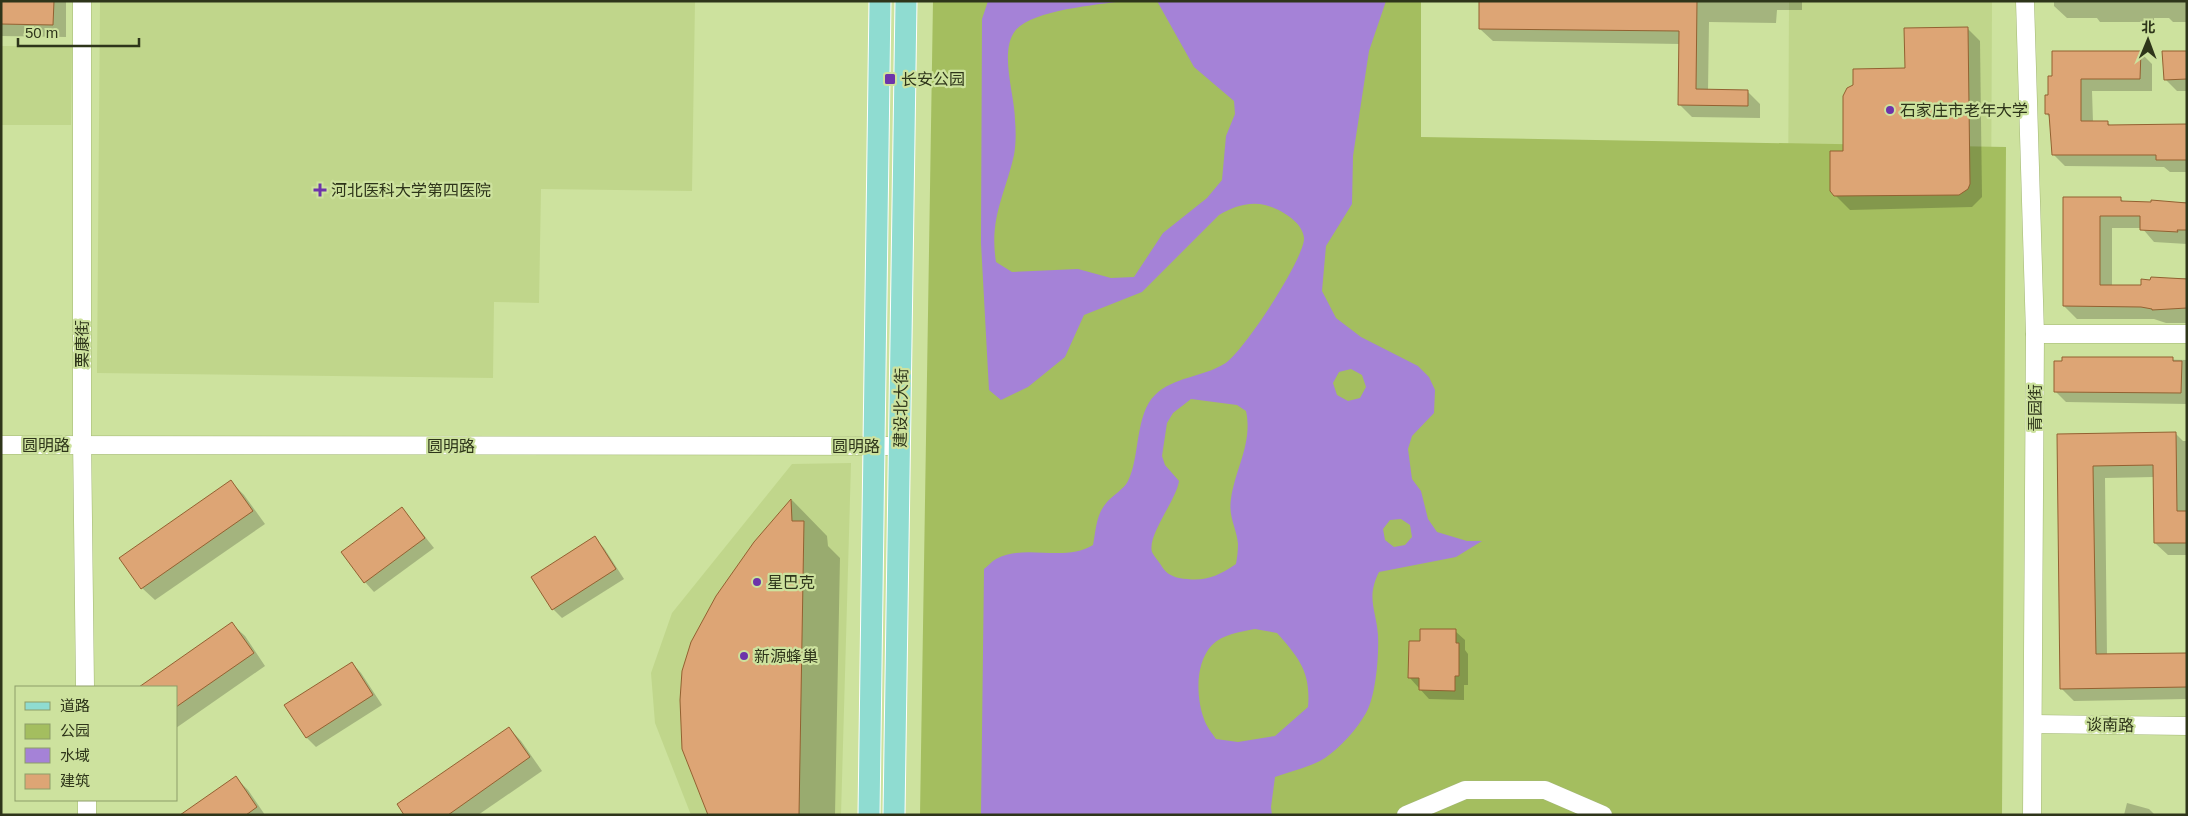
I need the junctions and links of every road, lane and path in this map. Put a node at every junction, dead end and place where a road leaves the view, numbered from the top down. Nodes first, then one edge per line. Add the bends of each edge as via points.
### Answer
1 (82, 1) edge
2 (880, 1) edge
3 (906, 1) edge
4 (2025, 1) edge
5 (2035, 334) junction
6 (2187, 334) edge
7 (1, 445) edge
8 (82, 445) junction
9 (874, 446) junction
10 (901, 446) junction
11 (86, 686) edge
12 (2033, 724) junction
13 (2187, 726) edge
14 (87, 801) edge
15 (87, 815) edge
16 (869, 815) edge
17 (894, 815) edge
18 (1406, 815) edge
19 (1603, 815) edge
20 (2032, 815) edge

1 - 8 street, 栗康街
2 - 9 main road, 建设北大街
3 - 10 main road, 建设北大街
4 - 5 street, 青园街
5 - 6 street
5 - 12 street, 青园街
7 - 8 street, 圆明路
8 - 9 street, 圆明路
8 - 11 street, 栗康街
9 - 10 street, 圆明路
9 - 16 main road, 建设北大街
10 - 17 main road, 建设北大街
12 - 13 street, 谈南路
12 - 20 street, 青园街
14 - 15 street
18 - 19 street via 1466,790 1545,790

